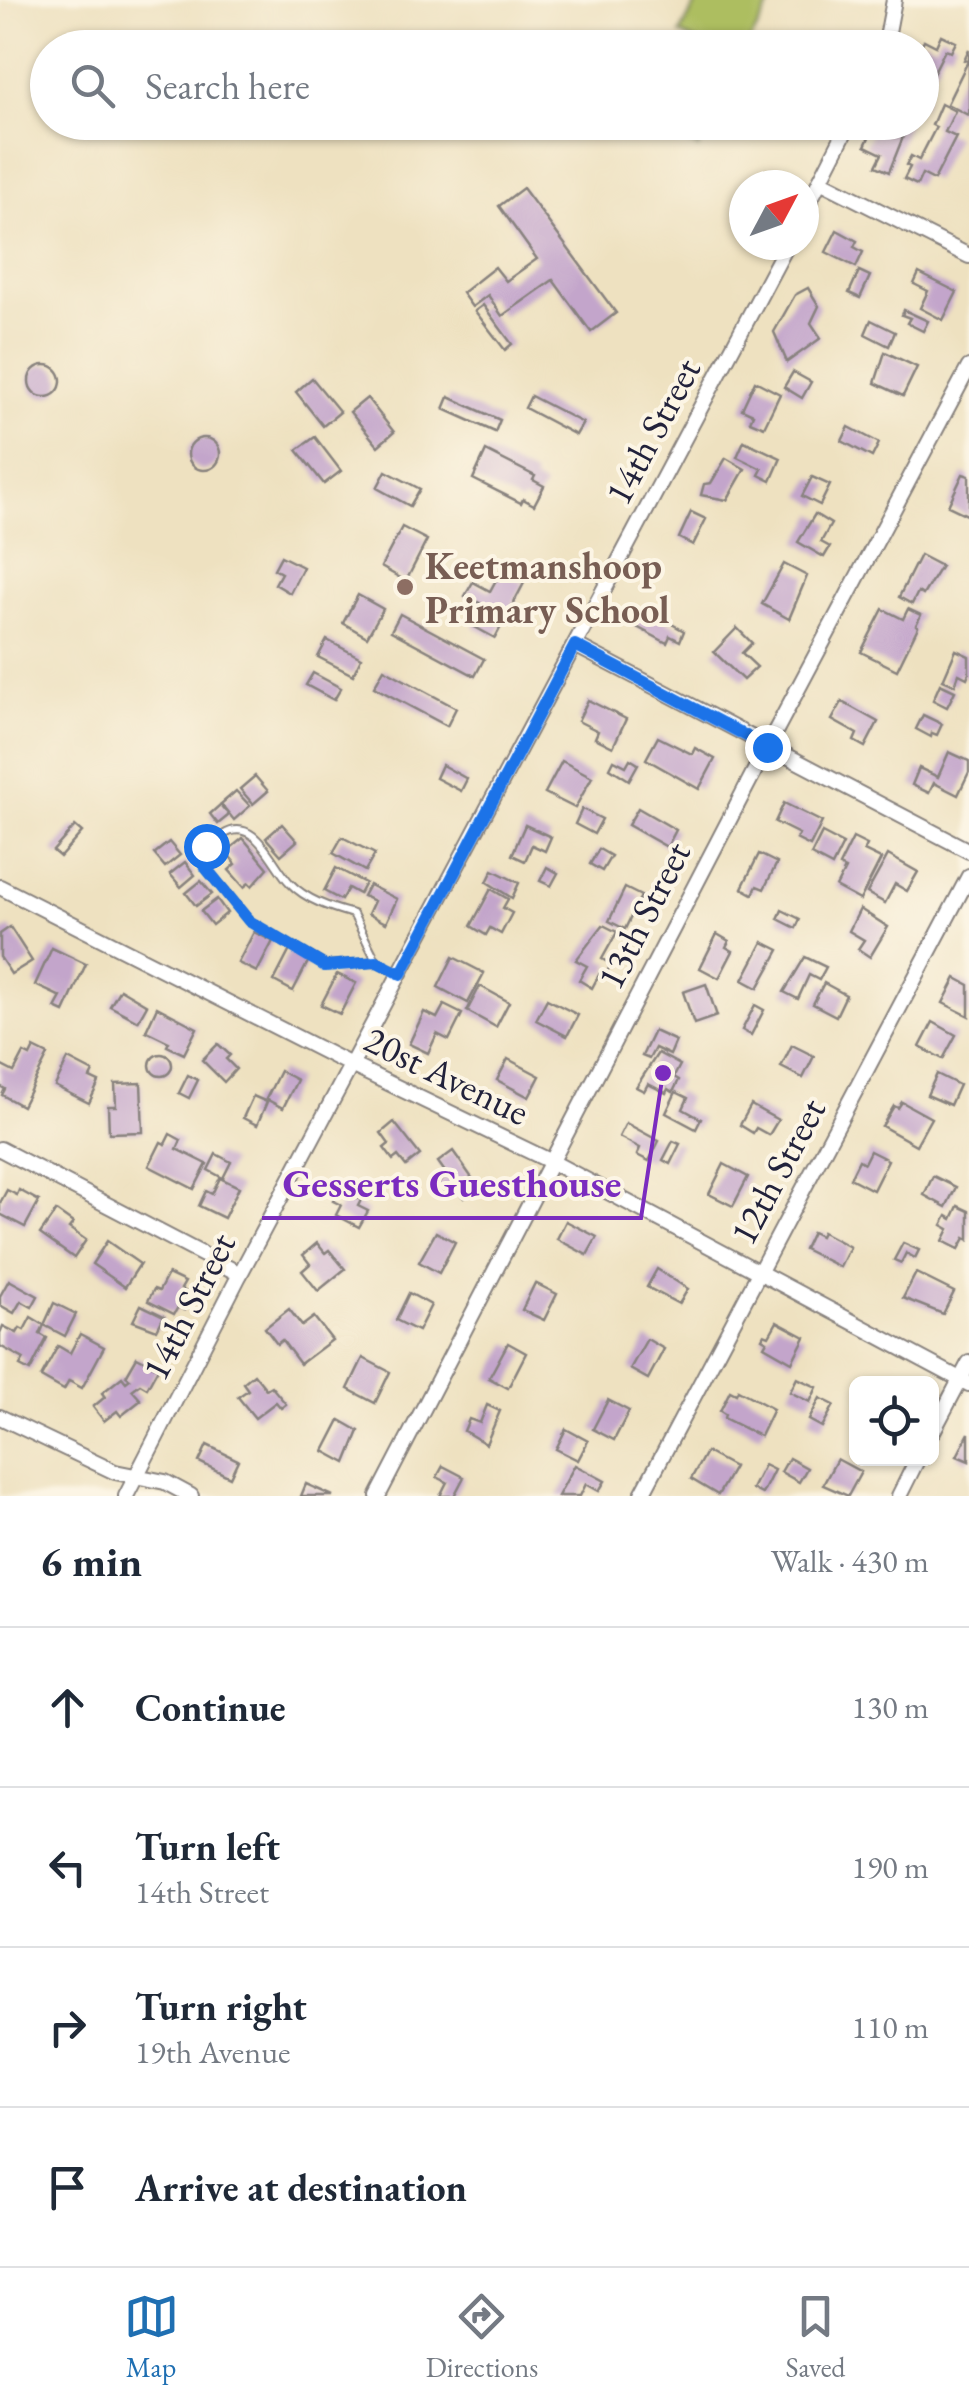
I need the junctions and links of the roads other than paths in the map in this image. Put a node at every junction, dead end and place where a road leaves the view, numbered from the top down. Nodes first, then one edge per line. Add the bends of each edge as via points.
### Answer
1 (894, 0) edge
2 (888, 30) edge
3 (841, 140) edge
4 (820, 181) joint
5 (969, 256) edge
6 (778, 260) edge
7 (969, 366) edge
8 (575, 645) junction
9 (767, 747) junction
10 (969, 851) edge
11 (969, 876) edge
12 (0, 887) edge
13 (377, 962) junction
14 (401, 974) junction
15 (352, 1066) junction
16 (0, 1149) edge
17 (552, 1162) junction
18 (761, 1272) junction
19 (240, 1274) junction
20 (969, 1363) edge
21 (964, 1382) edge
22 (0, 1417) edge
23 (939, 1422) edge
24 (914, 1466) edge
25 (115, 1472) junction
26 (137, 1475) junction
27 (129, 1495) edge
28 (191, 1496) edge
29 (378, 1496) edge
30 (642, 1496) edge
31 (899, 1496) edge

1 - 2 street
3 - 4 street
4 - 5 street
6 - 8 street, 14th Street
7 - 9 street, 13th Street
8 - 9 street
8 - 14 street, 14th Street
9 - 10 street
9 - 17 street, 13th Street
11 - 18 street, 12th Street
12 - 15 street, 20st Avenue
13 - 13 lane via 325,966 249,921 206,868 206,846 229,831 252,833 291,884 353,914
13 - 14 lane
14 - 15 street, 14th Street
15 - 17 street, 20st Avenue
15 - 19 street, 14th Street
16 - 19 street
17 - 18 street, 20st Avenue
17 - 29 street, 13th Street
18 - 21 street, 20st Avenue
18 - 30 street, 12th Street
19 - 26 street, 14th Street
20 - 21 street
21 - 23 street
22 - 25 street
24 - 31 street
25 - 26 street
25 - 27 street
26 - 27 street, 14th Street
26 - 28 street

